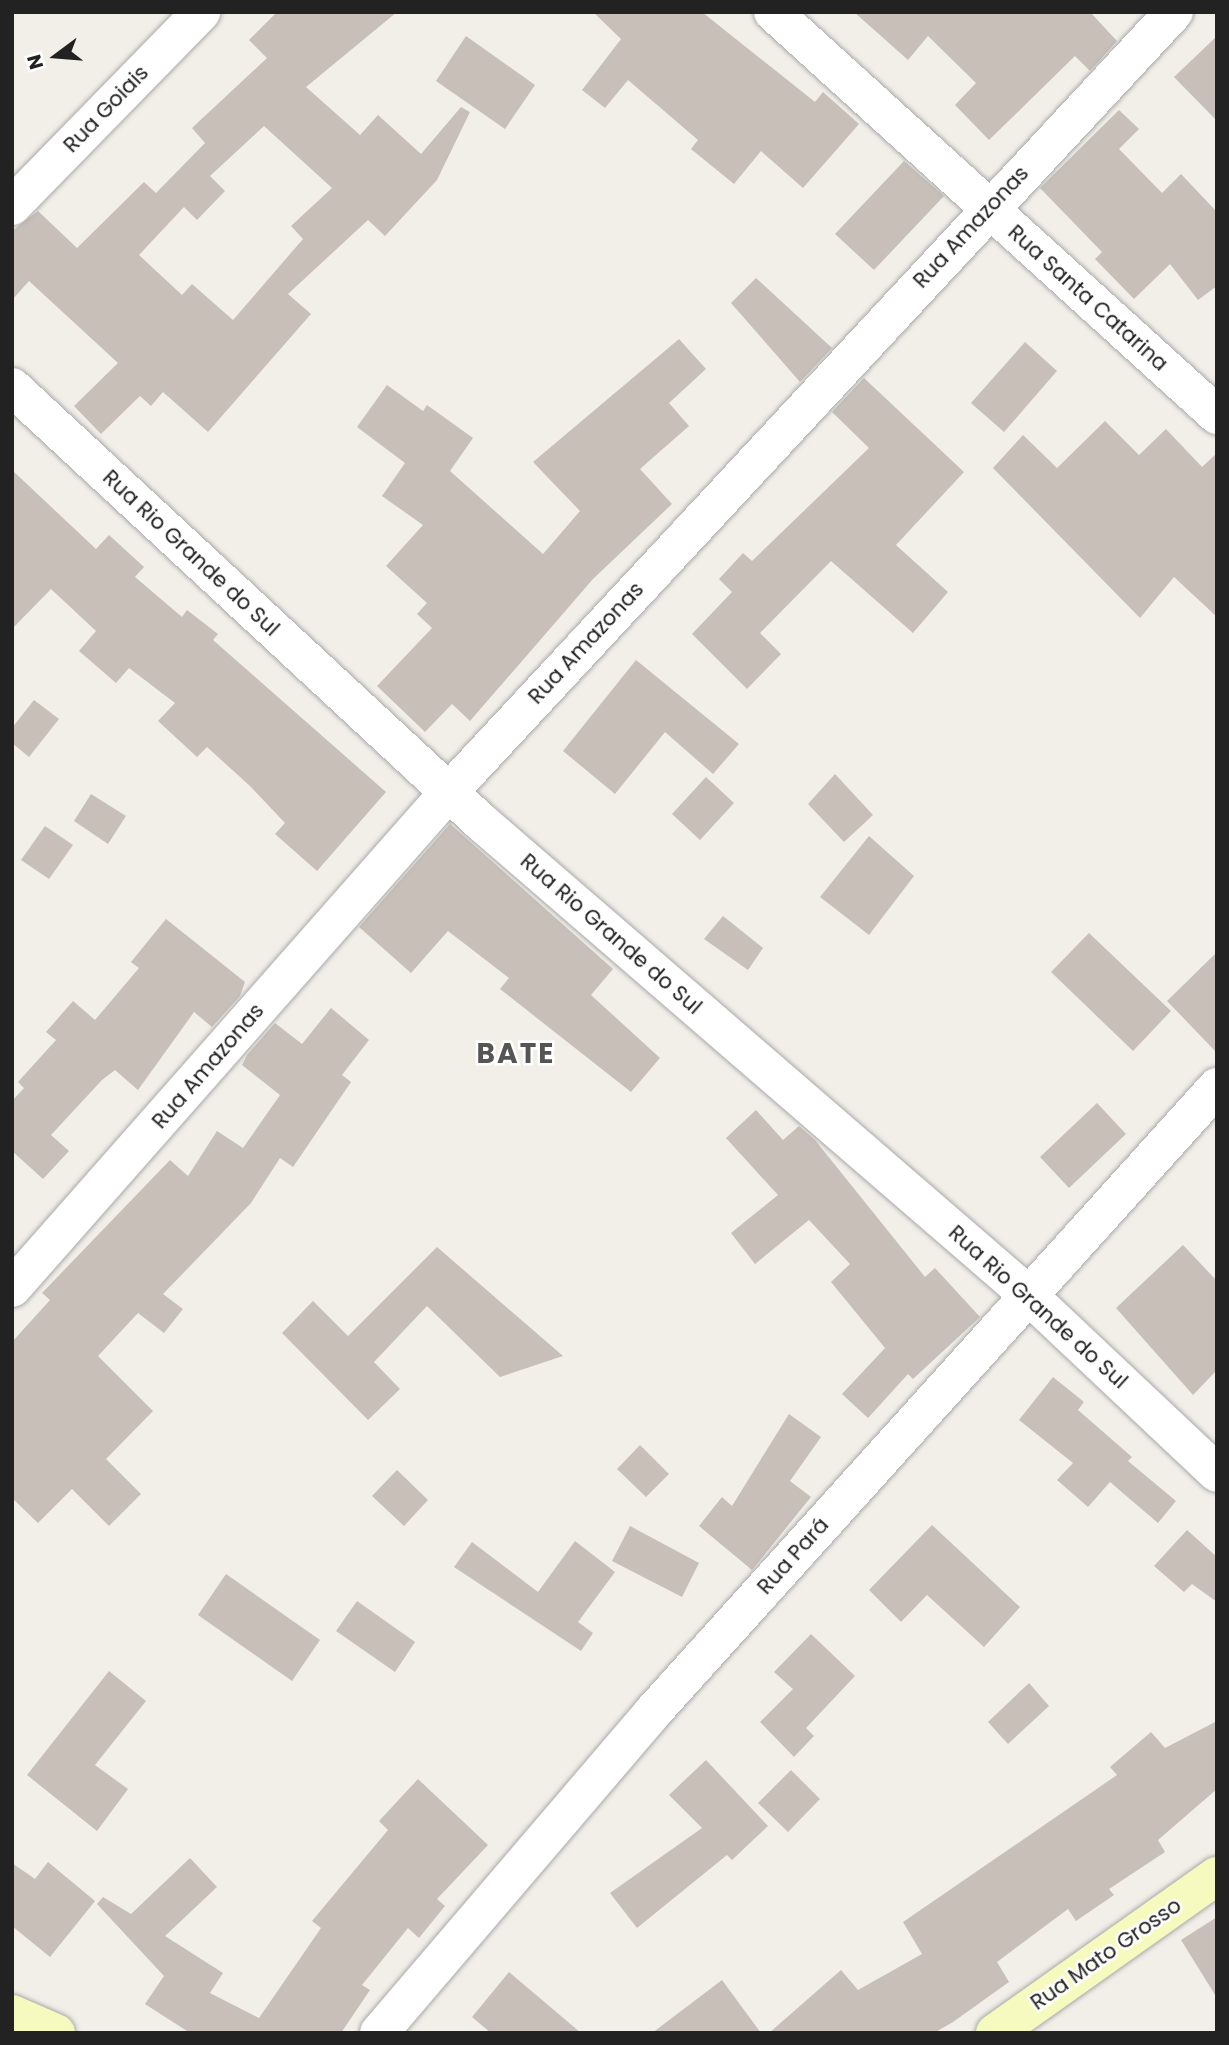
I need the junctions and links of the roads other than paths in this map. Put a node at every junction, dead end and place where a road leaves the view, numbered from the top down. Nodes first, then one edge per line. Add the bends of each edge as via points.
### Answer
1 (201, 12) edge
2 (773, 12) edge
3 (1174, 12) edge
4 (12, 206) edge
5 (988, 207) junction
6 (12, 387) edge
7 (1217, 415) edge
8 (448, 793) junction
9 (1217, 1087) edge
10 (12, 1287) edge
11 (1026, 1293) junction
12 (1217, 1473) edge
13 (1217, 1877) edge
14 (12, 2014) edge
15 (56, 2033) edge
16 (379, 2033) edge
17 (995, 2033) edge

1 - 4 street, Rua Goiais
2 - 5 street, Rua Santa Catarina
3 - 5 street, Rua Amazonas
5 - 7 street, Rua Santa Catarina
5 - 8 street, Rua Amazonas
6 - 8 street, Rua Rio Grande do Sul
8 - 10 street, Rua Amazonas
8 - 11 street, Rua Rio Grande do Sul
9 - 11 street, Rua Pará
11 - 12 street, Rua Rio Grande do Sul
11 - 16 street, Rua Pará
13 - 17 street, Rua Mato Grosso
14 - 15 street

